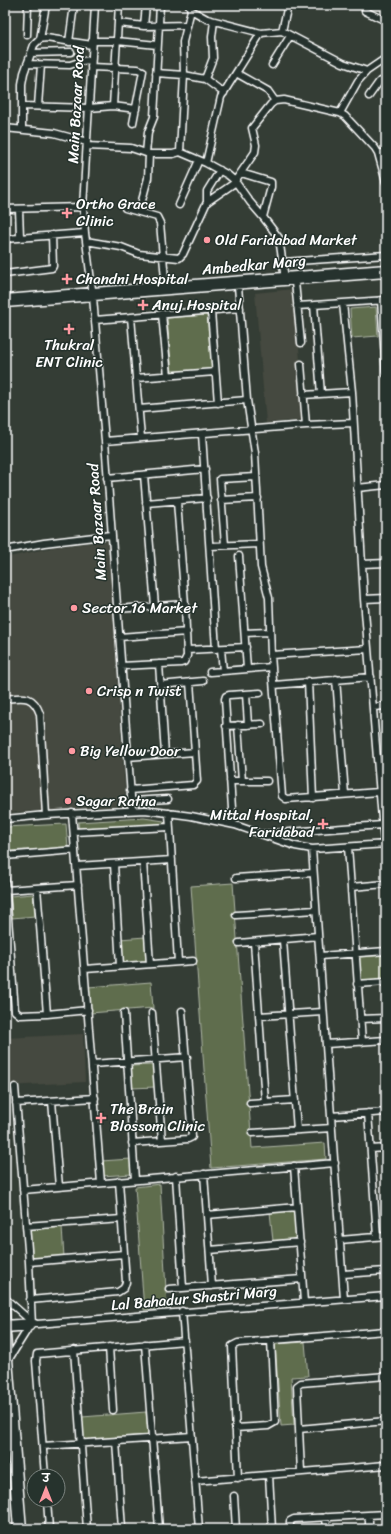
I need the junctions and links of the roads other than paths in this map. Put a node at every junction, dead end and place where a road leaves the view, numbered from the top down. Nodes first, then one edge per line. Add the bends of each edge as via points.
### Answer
1 (28, 5) edge
2 (46, 5) edge
3 (74, 5) edge
4 (94, 5) edge
5 (120, 5) edge
6 (146, 5) edge
7 (160, 5) edge
8 (288, 5) edge
9 (190, 7) edge
10 (365, 11) dead end
11 (214, 21) junction
12 (386, 21) edge
13 (119, 22) junction
14 (159, 25) junction
15 (187, 25) junction
16 (144, 26) junction
17 (282, 31) junction
18 (261, 33) junction
19 (27, 35) dead end
20 (290, 36) junction
21 (40, 39) junction
22 (117, 41) junction
23 (69, 42) junction
24 (92, 43) junction
25 (157, 46) junction
26 (71, 52) dead end
27 (31, 53) junction
28 (386, 58) edge
29 (27, 64) junction
30 (91, 64) junction
31 (386, 64) edge
32 (41, 65) junction
33 (272, 65) dead end
34 (376, 65) junction
35 (115, 68) junction
36 (367, 71) junction
37 (156, 73) junction
38 (236, 73) junction
39 (184, 75) junction
40 (205, 79) junction
41 (386, 79) edge
42 (224, 93) junction
43 (369, 96) dead end
44 (275, 101) junction
45 (22, 106) junction
46 (38, 106) junction
47 (113, 106) junction
48 (89, 108) junction
49 (136, 109) junction
50 (340, 113) junction
51 (133, 123) dead end
52 (5, 128) edge
53 (22, 129) junction
54 (87, 144) junction
55 (180, 152) junction
56 (378, 153) junction
57 (386, 153) edge
58 (148, 154) junction
59 (199, 160) junction
60 (206, 163) junction
61 (220, 170) junction
62 (241, 173) junction
63 (235, 181) junction
64 (386, 182) edge
65 (206, 202) junction
66 (179, 205) dead end
67 (83, 207) junction
68 (125, 208) dead end
69 (5, 209) edge
70 (19, 209) junction
71 (139, 212) junction
72 (263, 217) junction
73 (85, 233) junction
74 (52, 235) junction
75 (20, 237) junction
76 (5, 239) edge
77 (86, 241) junction
78 (386, 256) edge
79 (164, 257) junction
80 (283, 262) junction
81 (386, 268) edge
82 (5, 274) edge
83 (386, 274) edge
84 (284, 275) junction
85 (294, 282) junction
86 (285, 283) junction
87 (238, 286) junction
88 (166, 289) junction
89 (93, 294) junction
90 (5, 298) edge
91 (384, 300) edge
92 (343, 303) junction
93 (5, 304) edge
94 (314, 305) junction
95 (297, 306) junction
96 (240, 308) junction
97 (211, 311) junction
98 (162, 314) junction
99 (131, 317) junction
100 (95, 320) junction
101 (301, 343) dead end
102 (301, 364) dead end
103 (215, 372) junction
104 (386, 374) edge
105 (168, 376) junction
106 (136, 378) junction
107 (352, 392) junction
108 (321, 394) junction
109 (303, 395) junction
110 (247, 400) junction
111 (218, 403) junction
112 (139, 409) junction
113 (354, 423) junction
114 (306, 425) junction
115 (252, 430) junction
116 (202, 434) junction
117 (141, 438) junction
118 (105, 441) junction
119 (205, 469) junction
120 (144, 475) junction
121 (256, 476) junction
122 (107, 478) junction
123 (386, 485) edge
124 (357, 488) junction
125 (207, 498) junction
126 (258, 498) junction
127 (221, 500) junction
128 (177, 502) junction
129 (146, 503) junction
130 (111, 535) junction
131 (259, 544) junction
132 (225, 545) junction
133 (210, 546) junction
134 (5, 550) edge
135 (239, 556) dead end
136 (386, 562) edge
137 (362, 564) junction
138 (386, 598) edge
139 (364, 599) junction
140 (185, 604) junction
141 (155, 606) junction
142 (117, 609) junction
143 (187, 632) junction
144 (270, 632) junction
145 (245, 633) junction
146 (119, 637) junction
147 (246, 647) junction
148 (368, 648) junction
149 (218, 649) junction
150 (187, 650) junction
151 (271, 655) junction
152 (159, 664) junction
153 (121, 666) junction
154 (272, 667) junction
155 (248, 669) junction
156 (223, 670) junction
157 (210, 672) dead end
158 (371, 677) junction
159 (336, 679) junction
160 (203, 681) dead end
161 (308, 681) junction
162 (190, 682) junction
163 (160, 685) junction
164 (274, 685) junction
165 (260, 693) dead end
166 (246, 694) junction
167 (5, 699) edge
168 (386, 706) edge
169 (373, 707) junction
170 (262, 724) dead end
171 (238, 725) junction
172 (248, 725) junction
173 (226, 726) junction
174 (195, 752) junction
175 (165, 754) junction
176 (128, 757) junction
177 (230, 781) junction
178 (242, 781) junction
179 (267, 781) dead end
180 (130, 790) junction
181 (379, 792) junction
182 (345, 794) junction
183 (314, 798) junction
184 (168, 800) dead end
185 (131, 801) junction
186 (383, 809) edge
187 (132, 810) junction
188 (72, 813) junction
189 (169, 813) junction
190 (46, 815) junction
191 (5, 819) edge
192 (233, 824) junction
193 (382, 825) junction
194 (169, 826) junction
195 (74, 832) junction
196 (262, 834) junction
197 (385, 844) edge
198 (348, 847) junction
199 (312, 849) junction
200 (75, 850) junction
201 (5, 856) edge
202 (172, 860) junction
203 (143, 862) junction
204 (114, 864) junction
205 (77, 866) junction
206 (313, 873) junction
207 (5, 878) edge
208 (236, 878) dead end
209 (386, 884) edge
210 (78, 885) junction
211 (351, 887) junction
212 (37, 888) junction
213 (6, 890) junction
214 (316, 910) junction
215 (236, 915) dead end
216 (318, 936) junction
217 (283, 940) junction
218 (254, 942) junction
219 (240, 943) dead end
220 (386, 951) edge
221 (355, 953) junction
222 (320, 956) junction
223 (193, 961) dead end
224 (178, 962) junction
225 (150, 964) junction
226 (120, 966) junction
227 (85, 969) junction
228 (386, 982) edge
229 (358, 984) junction
230 (88, 1010) junction
231 (182, 1011) dead end
232 (323, 1012) junction
233 (124, 1013) dead end
234 (152, 1013) dead end
235 (47, 1014) junction
236 (289, 1014) junction
237 (258, 1016) junction
238 (386, 1018) edge
239 (360, 1019) junction
240 (386, 1040) edge
241 (362, 1042) junction
242 (326, 1044) junction
243 (187, 1057) junction
244 (157, 1060) junction
245 (127, 1061) junction
246 (92, 1064) junction
247 (15, 1087) dead end
248 (95, 1098) junction
249 (295, 1100) junction
250 (52, 1101) junction
251 (265, 1102) junction
252 (250, 1103) dead end
253 (16, 1104) junction
254 (386, 1112) edge
255 (368, 1113) junction
256 (331, 1116) junction
257 (332, 1128) junction
258 (297, 1130) junction
259 (252, 1132) dead end
260 (162, 1141) junction
261 (132, 1142) junction
262 (386, 1148) edge
263 (371, 1149) junction
264 (335, 1163) junction
265 (294, 1166) junction
266 (204, 1174) junction
267 (176, 1176) junction
268 (135, 1180) junction
269 (119, 1181) junction
270 (101, 1183) junction
271 (59, 1187) junction
272 (23, 1190) junction
273 (297, 1207) junction
274 (207, 1215) junction
275 (122, 1219) junction
276 (26, 1226) junction
277 (377, 1236) junction
278 (386, 1236) edge
279 (340, 1240) junction
280 (300, 1242) junction
281 (210, 1250) junction
282 (124, 1254) junction
283 (29, 1262) junction
284 (386, 1272) edge
285 (343, 1274) junction
286 (5, 1280) edge
287 (302, 1280) junction
288 (212, 1286) junction
289 (183, 1288) junction
290 (170, 1289) dead end
291 (386, 1296) edge
292 (6, 1299) edge
293 (344, 1299) junction
294 (30, 1300) junction
295 (304, 1302) junction
296 (181, 1312) junction
297 (32, 1325) junction
298 (6, 1327) edge
299 (386, 1331) edge
300 (271, 1340) junction
301 (185, 1341) junction
302 (145, 1344) junction
303 (109, 1347) junction
304 (74, 1350) junction
305 (9, 1359) junction
306 (5, 1368) edge
307 (386, 1376) edge
308 (113, 1410) dead end
309 (386, 1421) edge
310 (12, 1424) junction
311 (235, 1428) junction
312 (299, 1429) junction
313 (192, 1436) junction
314 (153, 1438) junction
315 (116, 1441) junction
316 (80, 1443) junction
317 (43, 1446) junction
318 (386, 1465) edge
319 (44, 1468) edge
320 (16, 1472) junction
321 (301, 1472) junction
322 (269, 1475) junction
323 (238, 1478) junction
324 (195, 1481) junction
325 (234, 1496) dead end
326 (48, 1508) edge
327 (386, 1514) edge
328 (368, 1515) junction
329 (326, 1517) junction
330 (17, 1529) edge
331 (22, 1529) edge
332 (49, 1529) edge
333 (87, 1529) edge
334 (122, 1529) edge
335 (159, 1529) edge
336 (199, 1529) edge
337 (236, 1529) edge
338 (272, 1529) edge
339 (290, 1529) edge
340 (327, 1529) edge
341 (369, 1529) edge

1 - 19 street
2 - 21 street
3 - 23 street
4 - 24 street, Main Bazaar Road
5 - 13 street
6 - 16 street
7 - 14 street
8 - 17 street
9 - 11 street
9 - 15 street
10 - 12 street
11 - 18 street
11 - 40 street via 213,58
13 - 16 street
13 - 22 street
14 - 15 street
14 - 16 street
14 - 25 street
15 - 39 street via 183,42
17 - 18 street
17 - 20 street
18 - 38 street
20 - 33 street
20 - 36 street via 343,63
21 - 23 street
21 - 27 street
22 - 24 street
22 - 25 street
22 - 35 street
23 - 24 street
24 - 30 street, Main Bazaar Road
25 - 37 street
26 - 27 street
27 - 29 street
28 - 34 street
29 - 32 street
29 - 45 street via 22,84
30 - 32 street via 82,61 70,65
30 - 35 street
30 - 48 street, Main Bazaar Road
31 - 34 street
32 - 46 street
34 - 36 street
35 - 47 street
35 - 49 street via 143,71
36 - 50 street via 358,81
37 - 39 street
37 - 58 street via 154,117 148,132
38 - 42 street
38 - 44 street via 268,91
39 - 40 street
39 - 55 street
40 - 42 street
41 - 43 street via 379,82
42 - 60 street via 216,116
44 - 50 street via 284,100
44 - 62 street via 252,128 256,149
45 - 46 street
45 - 53 street
46 - 48 street
47 - 48 street
47 - 49 street
48 - 54 street, Main Bazaar Road
49 - 51 street
50 - 56 street via 346,116
52 - 53 street
53 - 54 street via 54,133
54 - 58 street via 131,148
54 - 67 street, Main Bazaar Road
55 - 58 street
55 - 59 street
56 - 57 street
56 - 64 street
58 - 71 street via 148,178
59 - 60 street
59 - 66 street
60 - 61 street
61 - 63 street
61 - 65 street via 206,190
62 - 63 street
62 - 72 street via 271,182
63 - 65 street
63 - 72 street
65 - 79 street via 183,254 179,258
67 - 70 street
67 - 73 street, Main Bazaar Road
68 - 71 street
69 - 70 street
70 - 75 street
71 - 79 street via 157,216
72 - 80 street via 279,238
73 - 74 street
73 - 77 street, Main Bazaar Road
74 - 75 street
74 - 82 street via 52,268
75 - 76 street
77 - 79 street via 121,247 139,254
77 - 89 street, Main Bazaar Road
78 - 80 street
79 - 88 street
80 - 84 street
81 - 84 street, Ambedkar Marg
83 - 85 street, Ambedkar Marg
84 - 86 street
84 - 88 street, Ambedkar Marg
85 - 86 street, Ambedkar Marg
85 - 95 street
86 - 87 street, Ambedkar Marg
87 - 88 street, Ambedkar Marg
87 - 96 street
88 - 89 street, Ambedkar Marg
89 - 90 street, Ambedkar Marg
89 - 93 street, Ambedkar Marg
89 - 100 street, Main Bazaar Road
91 - 92 street
91 - 104 street
92 - 94 street
92 - 107 street
94 - 95 street
94 - 108 street
95 - 101 street
96 - 97 street
96 - 110 street
97 - 98 street
97 - 103 street
98 - 99 street
98 - 105 street
99 - 100 street
99 - 106 street
100 - 118 street, Main Bazaar Road
102 - 109 street
103 - 105 street
103 - 111 street
105 - 106 street
106 - 112 street
107 - 108 street
107 - 113 street
108 - 109 street
109 - 114 street
110 - 111 street
110 - 115 street
111 - 112 street
112 - 117 street
113 - 114 street
113 - 124 street
114 - 115 street
115 - 116 street
115 - 121 street
116 - 117 street
116 - 119 street
117 - 118 street
118 - 122 street, Main Bazaar Road
119 - 120 street
119 - 125 street
120 - 122 street
120 - 129 street
121 - 126 street
121 - 127 street via 220,479
122 - 130 street, Main Bazaar Road
123 - 124 street
124 - 137 street
125 - 128 street
125 - 133 street
126 - 127 street
126 - 131 street
127 - 132 street
128 - 129 street
128 - 140 street
129 - 141 street
130 - 134 street
130 - 142 street, Main Bazaar Road
131 - 132 street
131 - 144 street via 268,598
132 - 133 street
133 - 149 street
135 - 145 street
136 - 137 street
137 - 139 street
138 - 139 street
139 - 148 street
140 - 141 street
140 - 143 street
141 - 142 street
142 - 146 street, Main Bazaar Road
143 - 146 street
143 - 150 street
144 - 145 street
144 - 151 street
145 - 147 street
146 - 153 street, Main Bazaar Road
147 - 149 street
147 - 155 street
148 - 151 street
148 - 158 street
149 - 150 street
149 - 156 street
150 - 152 street via 186,659 181,663
151 - 154 street
152 - 153 street
152 - 163 street
153 - 176 street, Main Bazaar Road
154 - 155 street
154 - 164 street
155 - 156 street
156 - 157 street
158 - 159 street
158 - 169 street
159 - 161 street
159 - 182 street
160 - 162 street
161 - 164 street
161 - 183 street
162 - 163 street
162 - 174 street
163 - 175 street
164 - 183 street via 282,796 286,799
165 - 166 street
166 - 172 street
166 - 173 street via 226,696
167 - 190 street via 31,699 40,714
168 - 169 street
169 - 181 street
170 - 172 street
171 - 172 street
171 - 173 street
171 - 178 street
173 - 177 street
174 - 175 street
174 - 180 street via 196,784
175 - 176 street
176 - 180 street, Main Bazaar Road
177 - 178 street
177 - 192 street
178 - 179 street
180 - 185 street, Main Bazaar Road
181 - 182 street
181 - 186 street
182 - 183 street
184 - 185 street
185 - 187 street, Main Bazaar Road
186 - 193 street
187 - 188 street
187 - 189 street
188 - 190 street
188 - 195 street
189 - 192 street
189 - 194 street
190 - 191 street
192 - 196 street
193 - 196 street
193 - 197 street
194 - 195 street
194 - 202 street
195 - 200 street
196 - 199 street via 295,846
197 - 198 street
198 - 199 street
198 - 211 street
199 - 206 street
200 - 201 street
200 - 205 street
202 - 203 street
202 - 224 street
203 - 204 street
203 - 225 street
204 - 205 street
204 - 226 street
205 - 210 street
206 - 208 street
206 - 214 street
207 - 213 street
209 - 211 street
210 - 212 street
210 - 227 street
211 - 221 street
212 - 213 street
212 - 235 street
213 - 235 street via 16,1011 20,1015
214 - 215 street
214 - 216 street
216 - 217 street
216 - 222 street
217 - 218 street
217 - 236 street
218 - 219 street
218 - 237 street
220 - 221 street
221 - 222 street
221 - 229 street
222 - 232 street
223 - 224 street
224 - 225 street
225 - 226 street
226 - 227 street
227 - 230 street
228 - 229 street
229 - 239 street
230 - 235 street
230 - 246 street
231 - 243 street
232 - 236 street
232 - 242 street
233 - 245 street
234 - 244 street
236 - 237 street
236 - 249 street
237 - 251 street
238 - 239 street
239 - 241 street
240 - 241 street
241 - 242 street
242 - 256 street
243 - 244 street
243 - 260 street via 192,1137
244 - 245 street
244 - 260 street
245 - 246 street
245 - 261 street
246 - 248 street
247 - 253 street
248 - 250 street
248 - 270 street
249 - 251 street
249 - 258 street
250 - 253 street
250 - 271 street
251 - 252 street
253 - 272 street
254 - 255 street
255 - 256 street
255 - 263 street
256 - 257 street
257 - 258 street
257 - 264 street
258 - 259 street
260 - 261 street
261 - 268 street
262 - 263 street
263 - 277 street
264 - 265 street
264 - 279 street
265 - 266 street
265 - 273 street
266 - 267 street
266 - 274 street
267 - 268 street
267 - 289 street
268 - 269 street
269 - 270 street
269 - 275 street
270 - 271 street
271 - 272 street
272 - 276 street
273 - 274 street
273 - 280 street
274 - 281 street
275 - 276 street
275 - 282 street
276 - 283 street
277 - 278 street
277 - 279 street
279 - 285 street
280 - 281 street
280 - 287 street
281 - 288 street
282 - 283 street
282 - 294 street via 126,1282 124,1288 118,1292
283 - 294 street
284 - 285 street
285 - 293 street
286 - 292 street
287 - 288 street
287 - 295 street
288 - 289 street
289 - 290 street
291 - 293 street, Lal Bahadur Shastri Marg
292 - 297 street
292 - 298 street
293 - 295 street, Lal Bahadur Shastri Marg
294 - 297 street
295 - 296 street, Lal Bahadur Shastri Marg
296 - 297 street, Lal Bahadur Shastri Marg
296 - 301 street via 180,1324
297 - 298 street, Lal Bahadur Shastri Marg
297 - 305 street
298 - 305 street
299 - 300 street
300 - 311 street via 238,1343 232,1346
300 - 311 street via 275,1422 268,1426
301 - 302 street
301 - 313 street
302 - 303 street
302 - 314 street
303 - 304 street
303 - 308 street
304 - 316 street
304 - 317 street via 39,1353 36,1356
305 - 310 street
306 - 310 street
307 - 312 street via 299,1384 296,1389
309 - 312 street
310 - 320 street
311 - 323 street
312 - 321 street
313 - 314 street
313 - 324 street
314 - 315 street
314 - 335 street
315 - 316 street
315 - 334 street
316 - 317 street
316 - 333 street
317 - 319 street
318 - 321 street
320 - 330 street
320 - 331 street
321 - 322 street
322 - 323 street
322 - 338 street
323 - 324 street
324 - 336 street
325 - 337 street
326 - 332 street
327 - 328 street
328 - 329 street
328 - 341 street
329 - 339 street via 292,1519
329 - 340 street

